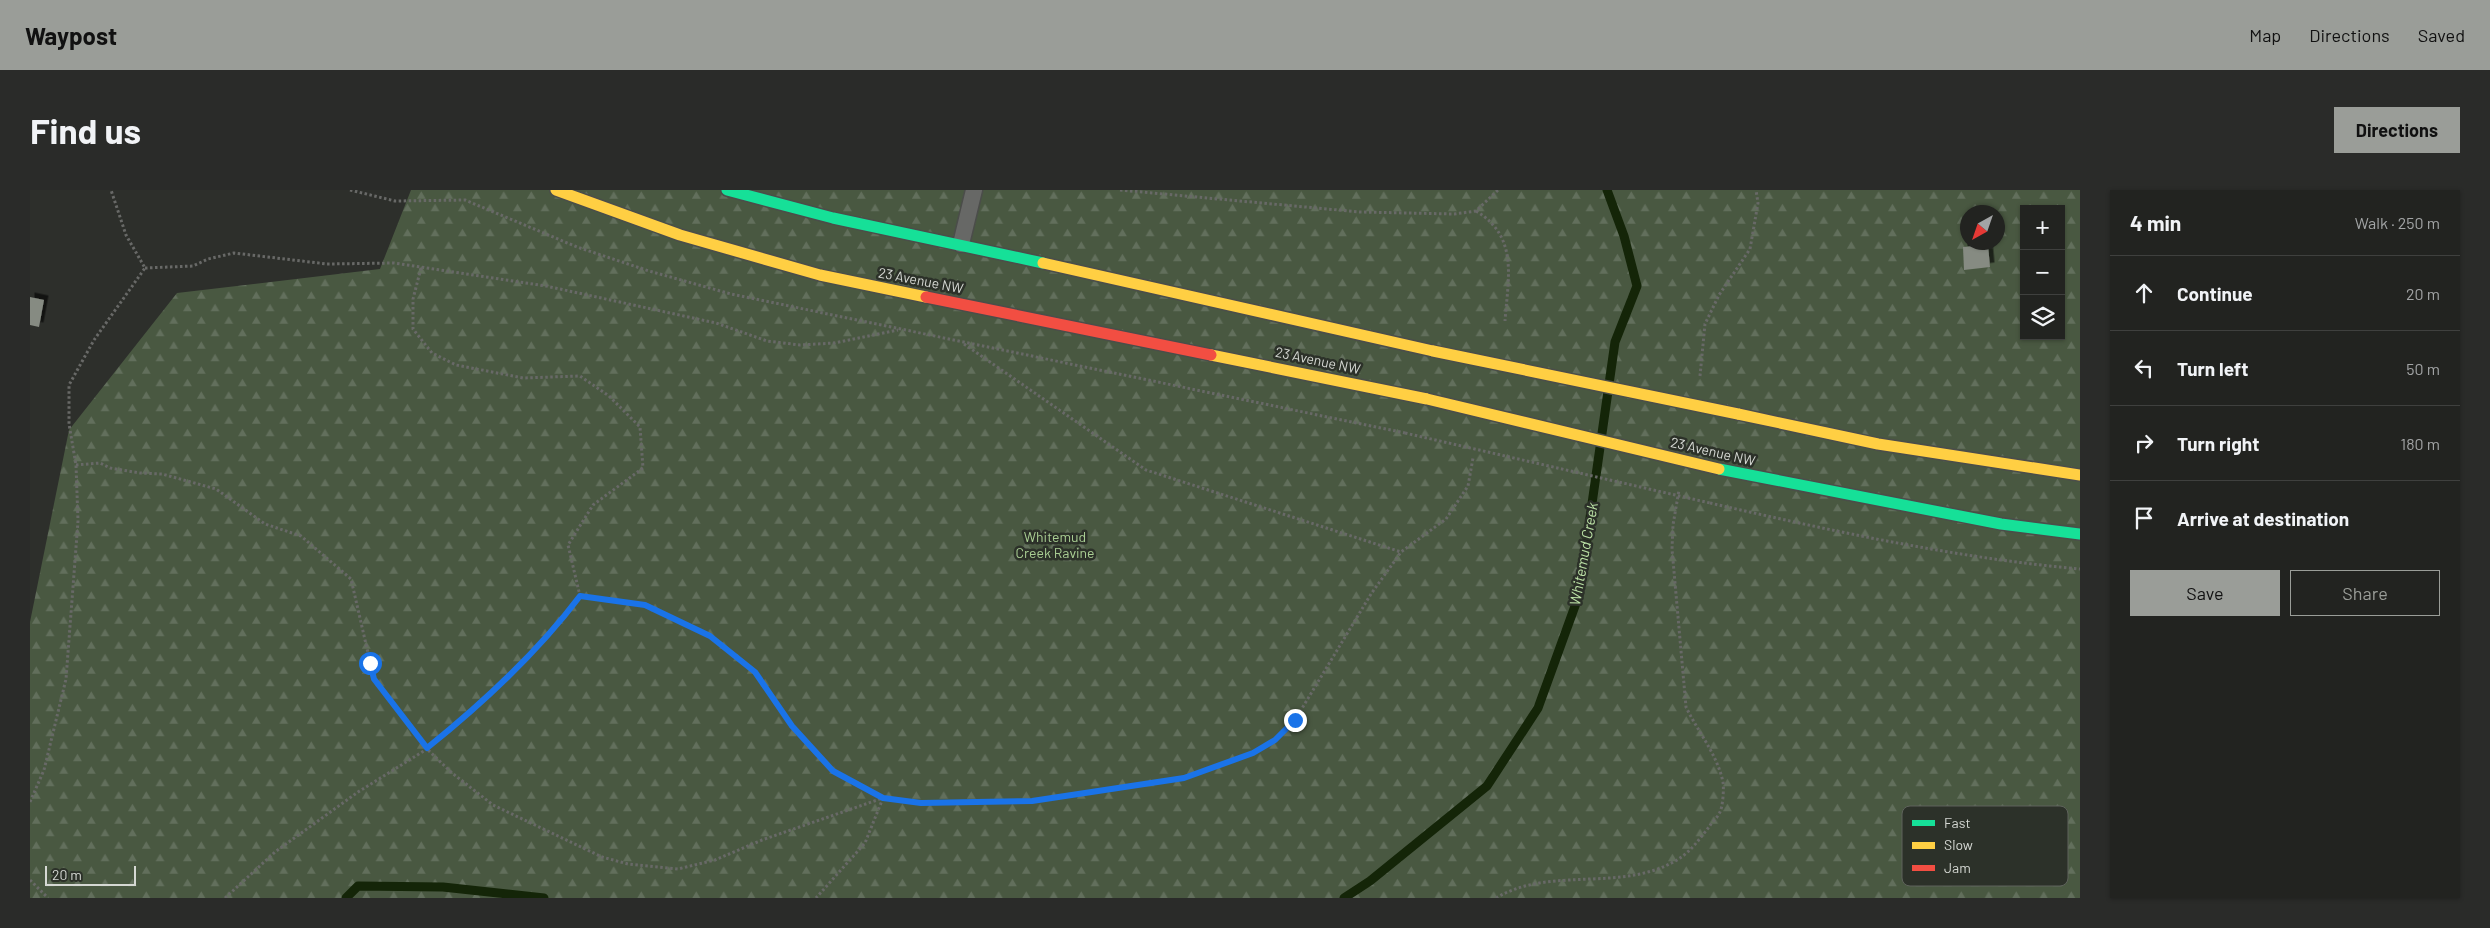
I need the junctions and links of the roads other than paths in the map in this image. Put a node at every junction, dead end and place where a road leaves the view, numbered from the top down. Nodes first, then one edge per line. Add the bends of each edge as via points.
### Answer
1 (556, 190) edge
2 (727, 190) edge
3 (974, 190) edge
4 (961, 244) junction
5 (2080, 476) edge
6 (2080, 534) edge

1 - 6 main road, 23 Avenue NW, bridge via 680,235 820,275 1428,399 1719,469 2000,524
2 - 4 main road via 834,218
3 - 4 lane
4 - 5 main road, bridge via 1433,351 1878,444

